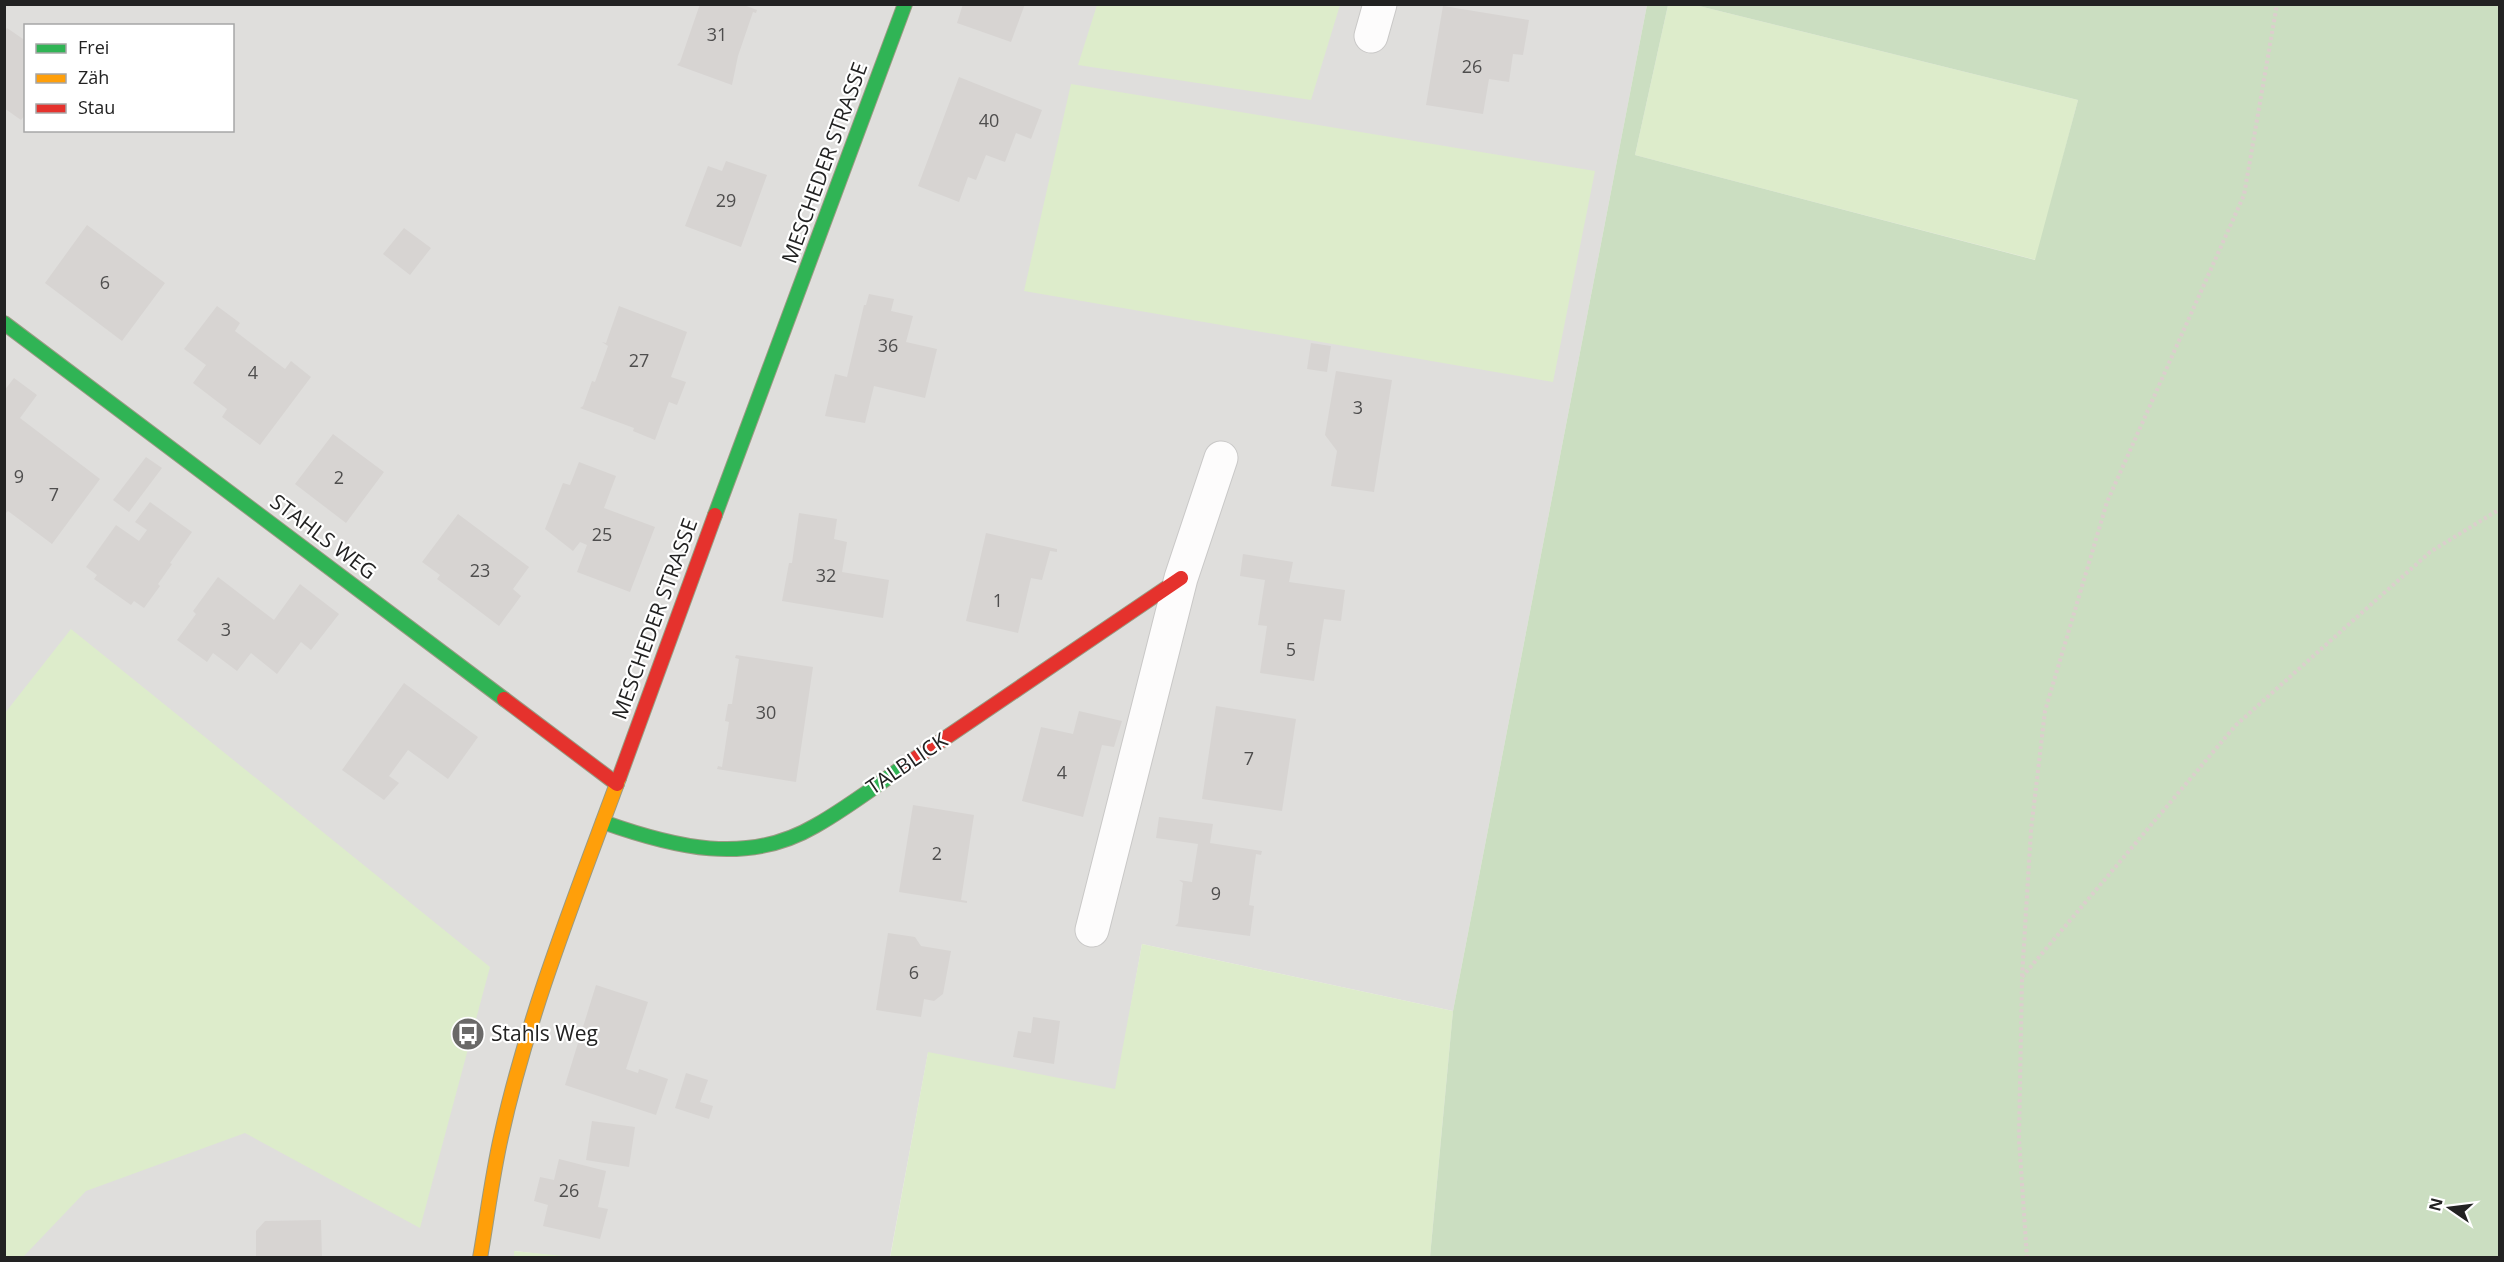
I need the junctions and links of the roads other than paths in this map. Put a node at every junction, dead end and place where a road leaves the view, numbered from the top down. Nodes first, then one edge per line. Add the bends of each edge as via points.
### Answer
1 (905, 4) edge
2 (1380, 4) edge
3 (1371, 36) dead end
4 (4, 323) edge
5 (1221, 458) dead end
6 (1181, 578) junction
7 (617, 784) junction
8 (603, 822) junction
9 (1092, 930) dead end
10 (480, 1257) edge

1 - 7 street, MESCHEDER STRASSE
2 - 3 street
4 - 7 street, STAHLS WEG
5 - 6 street
6 - 8 street, TALBLICK via 814,827 768,846 723,852 656,841
6 - 9 street
7 - 8 street, MESCHEDER STRASSE
8 - 10 street, MESCHEDER STRASSE via 524,1050 501,1137

